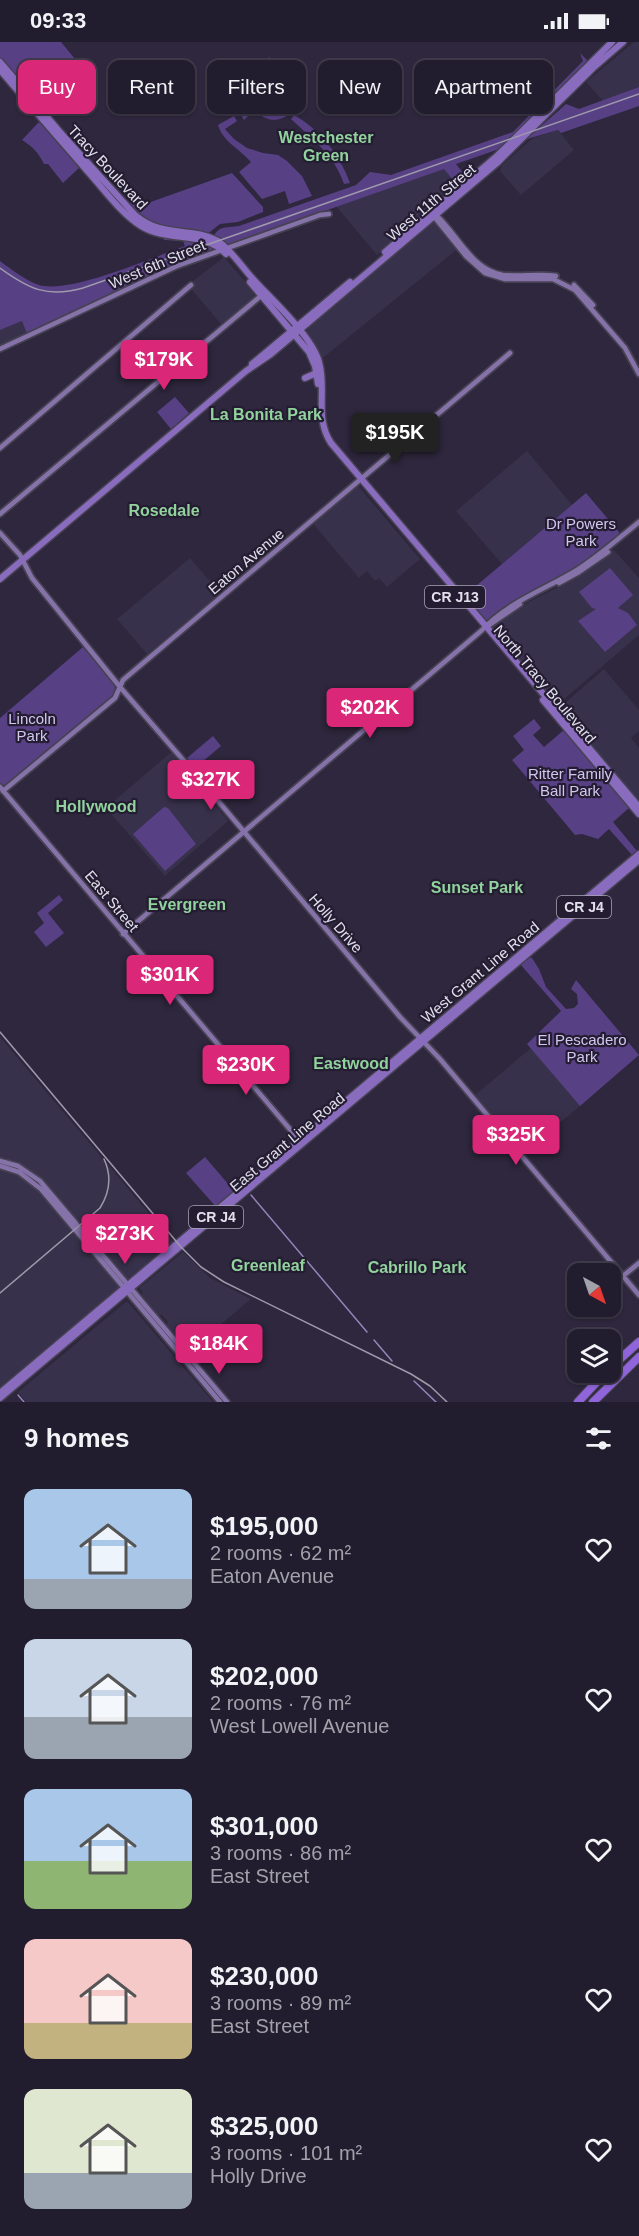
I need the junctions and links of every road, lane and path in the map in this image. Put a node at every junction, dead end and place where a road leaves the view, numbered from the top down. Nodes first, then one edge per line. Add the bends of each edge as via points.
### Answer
1 (612, 42) edge
2 (623, 42) edge
3 (0, 62) edge
4 (0, 70) edge
5 (329, 214) dead end
6 (434, 214) junction
7 (214, 244) junction
8 (224, 249) junction
9 (211, 254) junction
10 (191, 285) dead end
11 (261, 295) junction
12 (274, 302) junction
13 (295, 330) junction
14 (0, 349) edge
15 (510, 353) dead end
16 (318, 358) junction
17 (326, 359) dead end
18 (639, 366) edge
19 (639, 374) edge
20 (317, 377) junction
21 (305, 378) dead end
22 (0, 448) edge
23 (359, 480) junction
24 (0, 514) edge
25 (639, 524) edge
26 (0, 533) edge
27 (22, 560) junction
28 (0, 579) edge
29 (485, 628) junction
30 (120, 687) junction
31 (2, 789) edge
32 (639, 807) edge
33 (639, 814) edge
34 (243, 832) junction
35 (639, 854) edge
36 (639, 860) edge
37 (123, 934) junction
38 (422, 1040) junction
39 (299, 1140) junction
40 (0, 1161) edge
41 (0, 1166) edge
42 (639, 1263) edge
43 (623, 1276) junction
44 (127, 1289) junction
45 (639, 1294) edge
46 (639, 1342) edge
47 (639, 1357) edge
48 (621, 1358) edge
49 (596, 1383) edge
50 (0, 1393) edge
51 (0, 1398) edge
52 (220, 1402) edge
53 (227, 1402) edge
54 (578, 1402) edge
55 (593, 1402) edge

1 - 6 main road, West 11th Street
2 - 6 main road, West 11th Street via 506,155
3 - 8 main road, Tracy Boulevard via 138,218 163,231 210,237
4 - 7 main road, Tracy Boulevard via 134,221 162,235
5 - 8 street, West 6th Street
6 - 13 main road, West 11th Street
6 - 18 street via 487,270 506,275 553,276 575,286 627,346
6 - 19 street via 485,273 505,279 553,279 575,290 625,348
7 - 8 main road, Tracy Boulevard
7 - 9 street
8 - 9 street, West 6th Street
8 - 11 main road, Tracy Boulevard
8 - 12 main road, Tracy Boulevard
9 - 14 street, West 6th Street via 168,270
10 - 22 street
11 - 12 street
11 - 13 main road, Tracy Boulevard
11 - 24 street
12 - 13 main road, Tracy Boulevard
13 - 16 main road, North Tracy Boulevard / CR J13
13 - 20 main road, North Tracy Boulevard / CR J13 via 312,357
13 - 27 main road, West 11th Street via 269,356 246,371
15 - 23 street, Eaton Avenue
16 - 17 main road
16 - 23 main road, North Tracy Boulevard / CR J13 via 323,427
20 - 21 main road via 313,374
20 - 23 main road, North Tracy Boulevard / CR J13 via 320,432
23 - 29 main road, North Tracy Boulevard / CR J13
23 - 30 street, Eaton Avenue via 123,680
25 - 29 street via 595,562 525,600
26 - 27 street, Holly Drive
27 - 28 main road, West 11th Street
27 - 30 street, Holly Drive
29 - 32 main road, North Tracy Boulevard / CR J13
29 - 33 main road, North Tracy Boulevard / CR J13
29 - 34 street
30 - 31 street, Eaton Avenue via 115,698
30 - 34 street, Holly Drive
31 - 37 street, East Street
34 - 37 street
34 - 38 street, Holly Drive
35 - 38 main road, West Grant Line Road / CR J4
36 - 38 main road, West Grant Line Road / CR J4
37 - 39 street, East Street
38 - 39 main road, East Grant Line Road / CR J4
38 - 43 street, Holly Drive
38 - 44 main road, East Grant Line Road / CR J4
39 - 44 main road, East Grant Line Road / CR J4
40 - 44 street via 26,1170 40,1181
41 - 44 street via 35,1183
42 - 43 street
43 - 45 street, Holly Drive
44 - 50 main road, East Grant Line Road / CR J4
44 - 51 main road, East Grant Line Road / CR J4
44 - 52 street
44 - 53 street
46 - 48 highway
47 - 55 highway
49 - 54 highway

